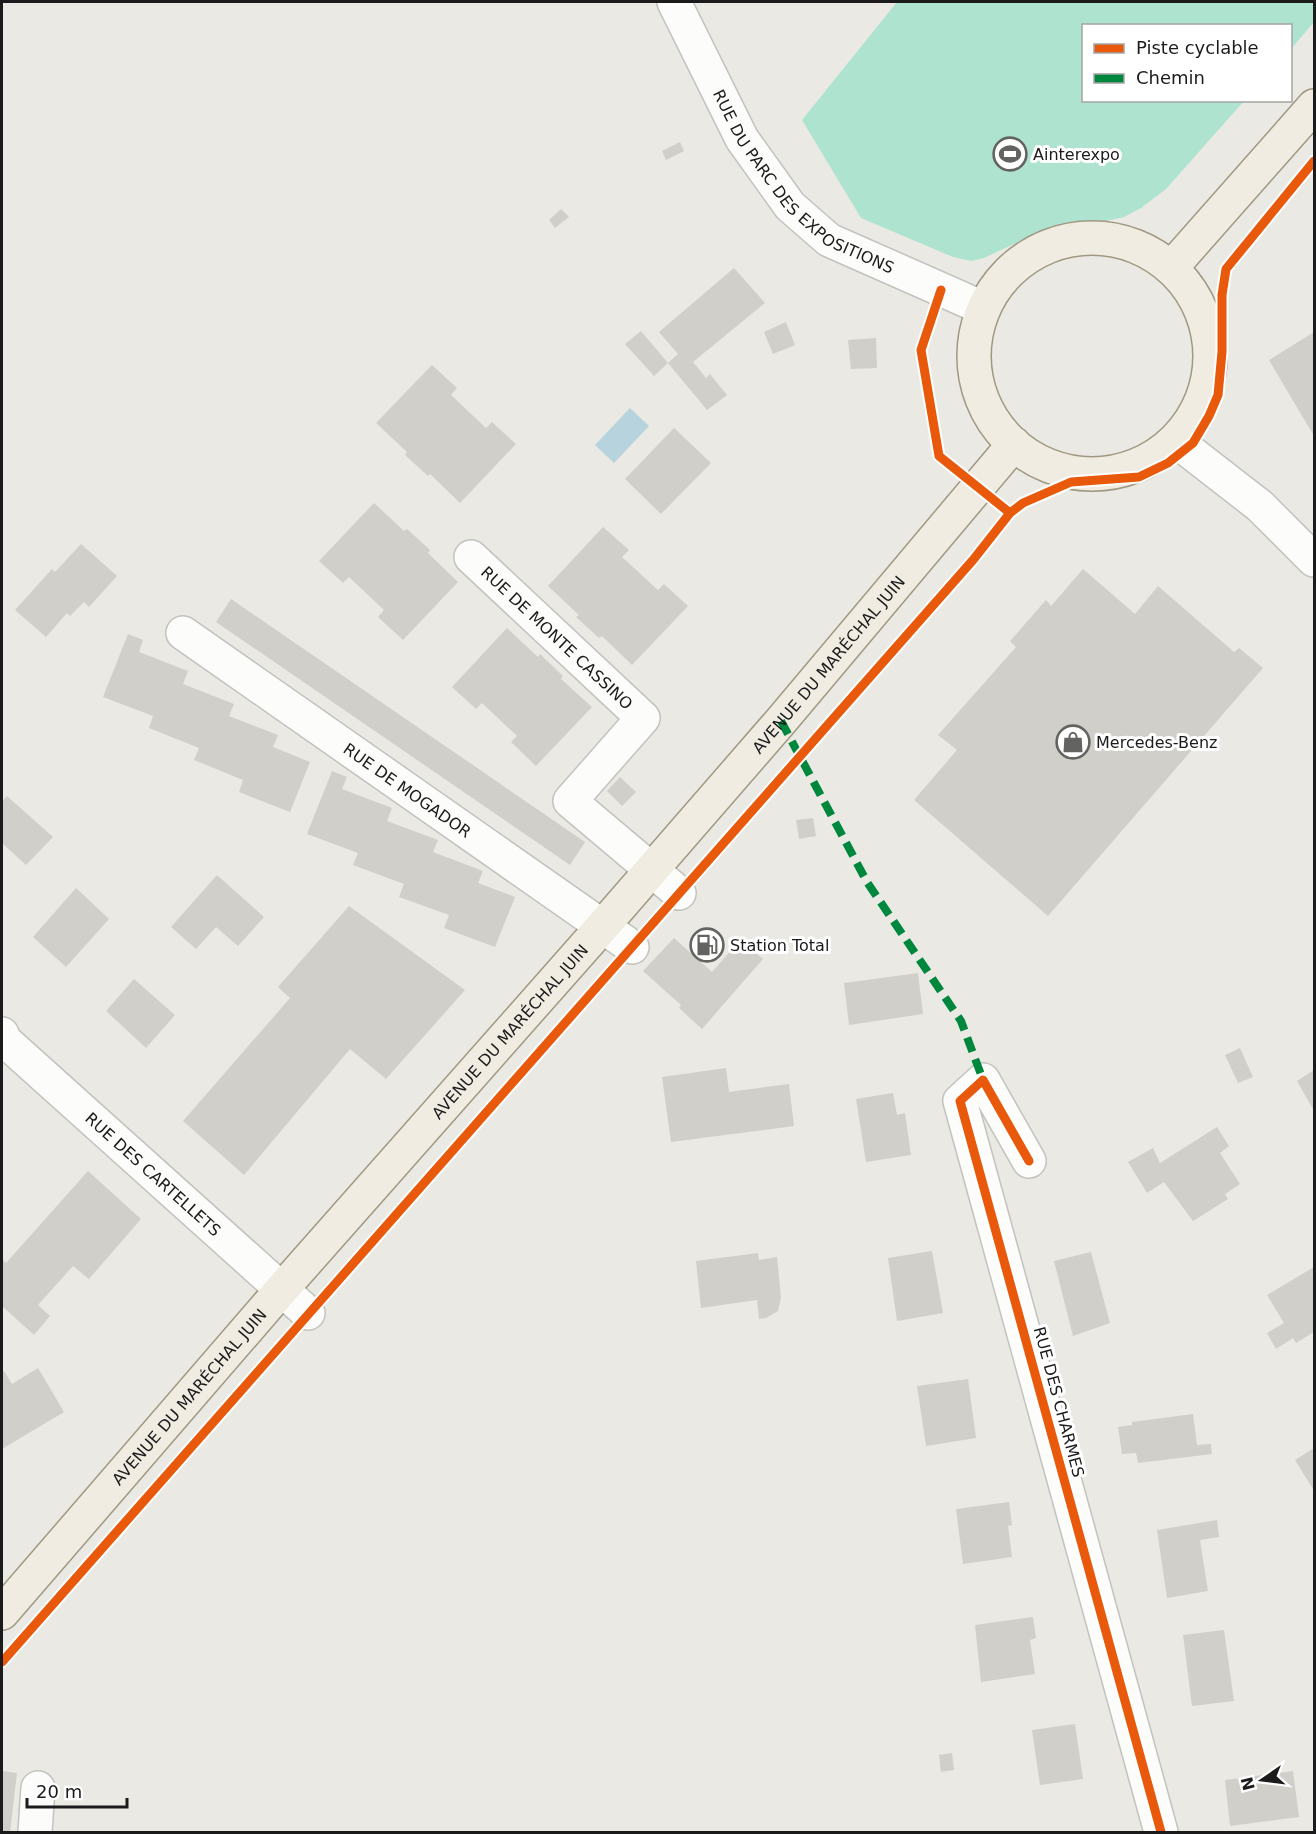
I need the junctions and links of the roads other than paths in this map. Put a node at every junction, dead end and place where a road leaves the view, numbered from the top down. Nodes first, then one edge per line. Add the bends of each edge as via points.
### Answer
1 (674, 2) edge
2 (1314, 106) edge
3 (1171, 268) junction
4 (983, 308) junction
5 (1175, 440) junction
6 (1014, 444) junction
7 (471, 557) dead end
8 (1314, 560) edge
9 (183, 633) dead end
10 (650, 871) junction
11 (679, 893) dead end
12 (602, 927) junction
13 (632, 946) dead end
14 (2, 1034) edge
15 (1029, 1161) dead end
16 (282, 1289) junction
17 (308, 1313) dead end
18 (2, 1613) edge
19 (38, 1788) dead end
20 (35, 1833) edge
21 (1161, 1833) edge

1 - 4 street, RUE DU PARC DES EXPOSITIONS via 742,139 789,206 829,240
2 - 3 main road
3 - 4 main road via 1138,246 1100,237 1061,241 1025,257 997,284
3 - 5 main road via 1195,297 1208,334 1209,373 1198,409
4 - 6 main road via 975,334 979,392 993,421
5 - 6 main road via 1151,458 1124,470 1095,474 1065,471 1038,461
5 - 8 street via 1260,506
6 - 10 main road, AVENUE DU MARÉCHAL JUIN
7 - 10 street, RUE DE MONTE CASSINO via 643,718 570,801
9 - 12 street, RUE DE MOGADOR
10 - 11 street, RUE DE MONTE CASSINO
10 - 12 main road, AVENUE DU MARÉCHAL JUIN
12 - 13 street, RUE DE MOGADOR
12 - 16 main road, AVENUE DU MARÉCHAL JUIN
14 - 16 street, RUE DES CARTELLETS via 4,1040
15 - 21 street, RUE DES CHARMES via 982,1080 960,1101
16 - 17 street, RUE DES CARTELLETS
16 - 18 main road, AVENUE DU MARÉCHAL JUIN
19 - 20 street

